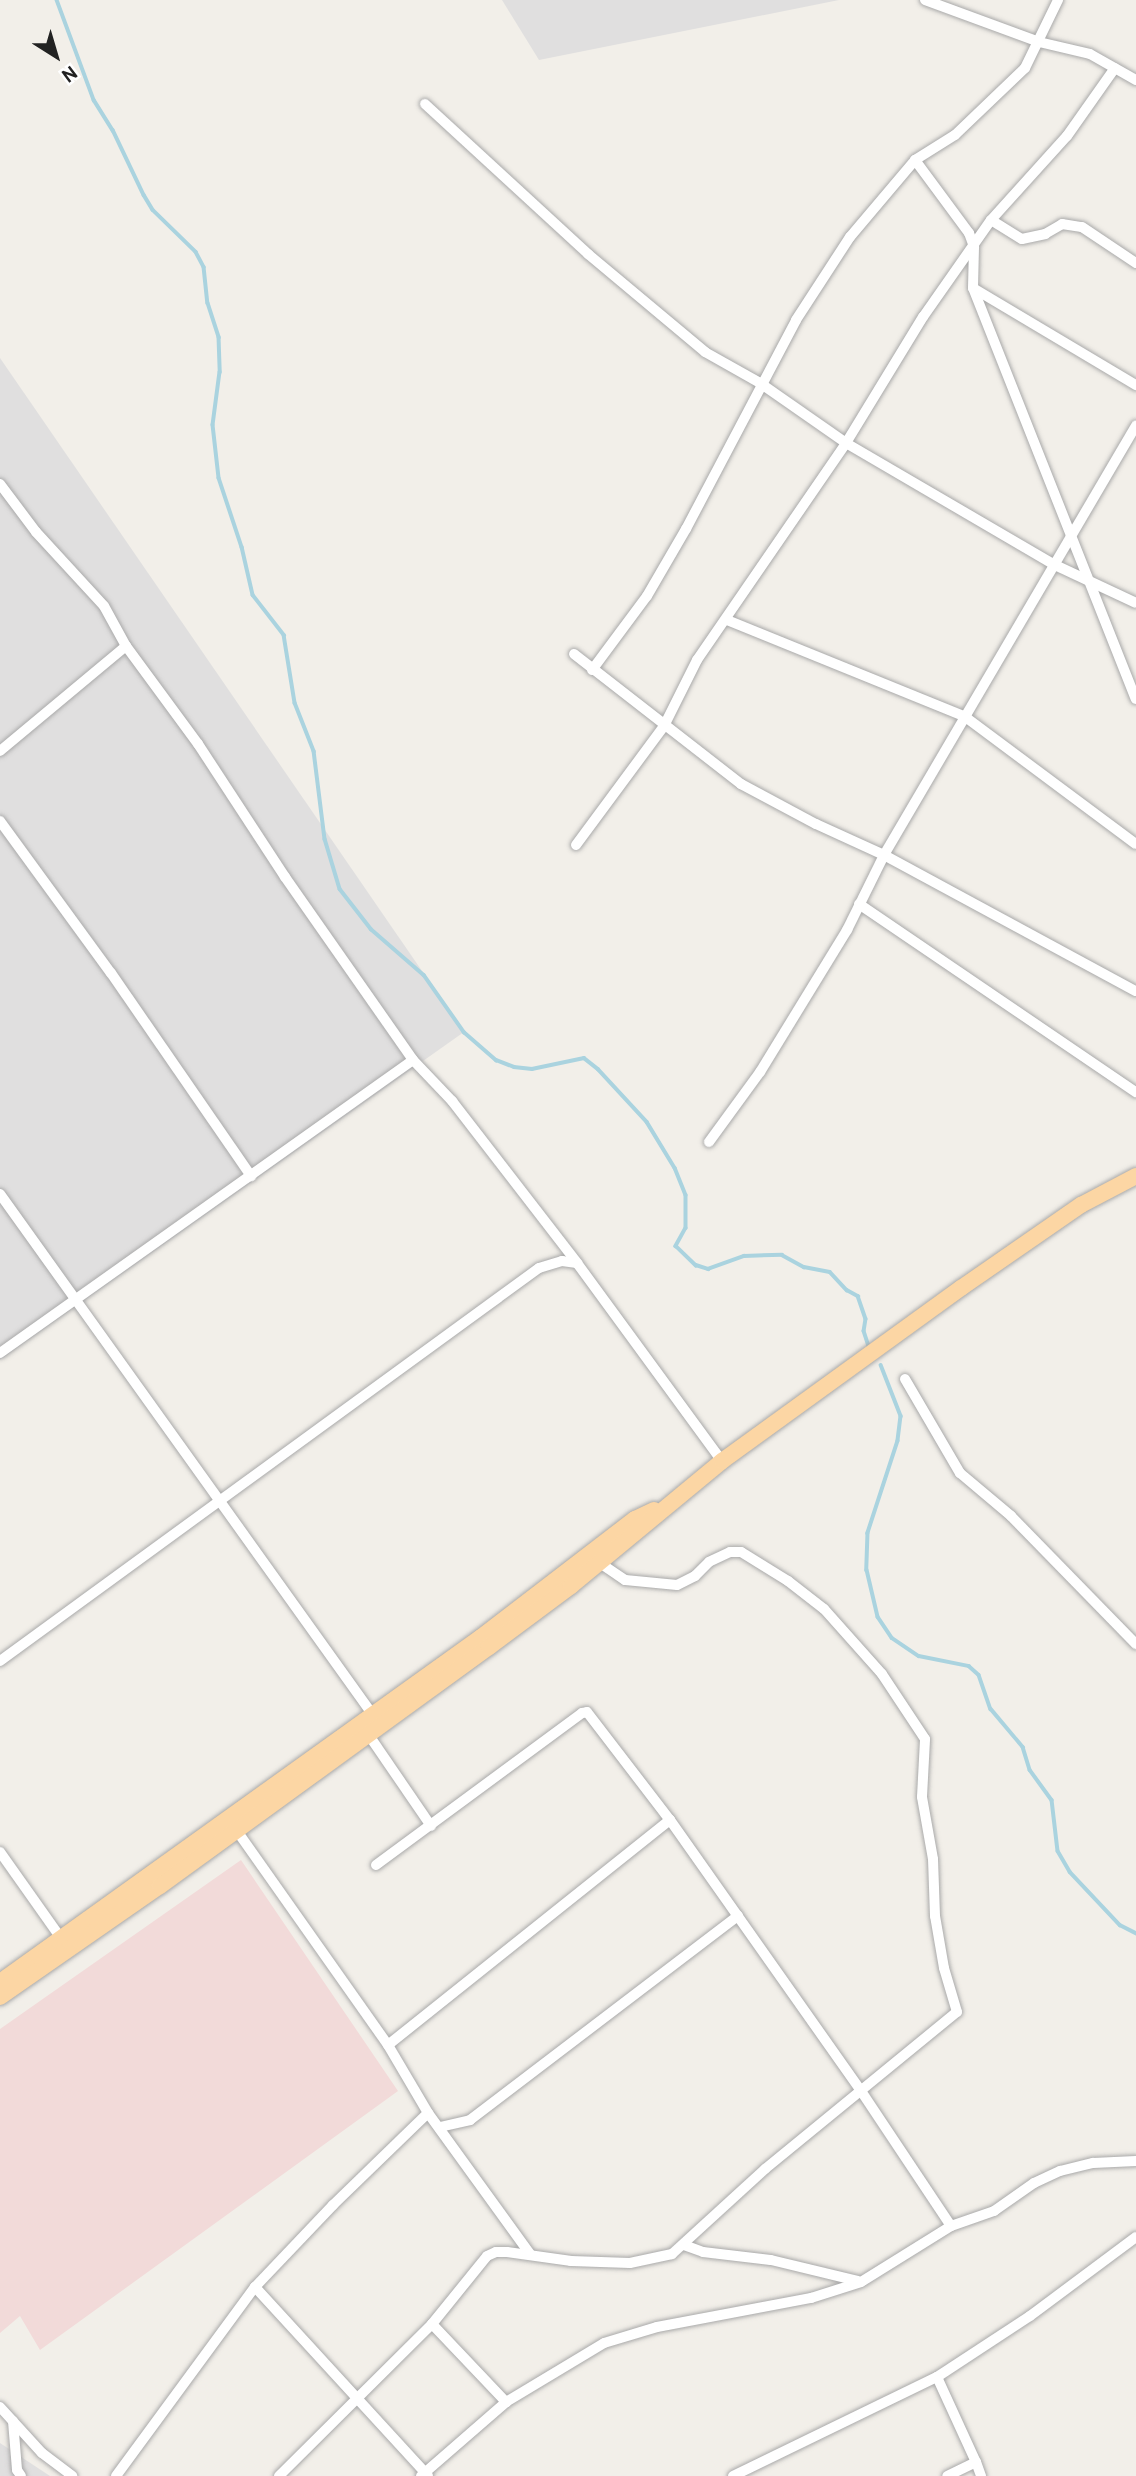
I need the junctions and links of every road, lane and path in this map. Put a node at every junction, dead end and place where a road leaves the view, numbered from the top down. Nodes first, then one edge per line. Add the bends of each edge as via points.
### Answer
1 (925, 0) edge
2 (1058, 0) edge
3 (1039, 42) junction
4 (1115, 68) junction
5 (1136, 80) edge
6 (425, 104) dead end
7 (915, 160) junction
8 (991, 220) junction
9 (974, 247) junction
10 (1136, 263) edge
11 (973, 288) junction
12 (761, 383) junction
13 (1136, 385) edge
14 (1136, 426) edge
15 (846, 443) junction
16 (0, 484) edge
17 (1072, 535) junction
18 (1055, 565) junction
19 (1091, 581) junction
20 (1136, 603) edge
21 (727, 620) junction
22 (126, 646) junction
23 (574, 654) dead end
24 (592, 670) junction
25 (1136, 699) edge
26 (964, 716) junction
27 (664, 726) junction
28 (0, 751) edge
29 (0, 821) edge
30 (1136, 844) edge
31 (576, 845) dead end
32 (884, 855) junction
33 (859, 904) junction
34 (1136, 991) edge
35 (413, 1060) junction
36 (1136, 1092) edge
37 (709, 1142) dead end
38 (251, 1176) junction
39 (1136, 1176) edge
40 (0, 1194) edge
41 (577, 1263) junction
42 (75, 1298) junction
43 (0, 1353) edge
44 (905, 1379) dead end
45 (722, 1461) junction
46 (220, 1500) junction
47 (671, 1501) junction
48 (600, 1563) junction
49 (1136, 1644) edge
50 (0, 1661) edge
51 (370, 1725) junction
52 (670, 1820) junction
53 (431, 1825) junction
54 (237, 1831) junction
55 (0, 1852) edge
56 (376, 1865) dead end
57 (738, 1916) junction
58 (65, 1944) junction
59 (0, 1982) edge
60 (0, 1997) edge
61 (388, 2045) junction
62 (860, 2091) junction
63 (428, 2113) junction
64 (440, 2127) junction
65 (1136, 2161) edge
66 (951, 2226) junction
67 (1136, 2237) edge
68 (684, 2245) junction
69 (530, 2254) junction
70 (861, 2282) junction
71 (255, 2287) junction
72 (432, 2324) junction
73 (937, 2377) junction
74 (359, 2398) junction
75 (506, 2402) junction
76 (0, 2407) edge
77 (13, 2421) junction
78 (976, 2462) junction
79 (425, 2475) edge
80 (21, 2476) edge
81 (72, 2476) edge
82 (116, 2476) edge
83 (279, 2476) edge
84 (733, 2476) edge
85 (947, 2476) edge
86 (981, 2476) edge

1 - 3 street
2 - 3 street
3 - 4 street via 1090,54
3 - 7 street via 1025,68 954,135
4 - 5 street
4 - 8 street via 1067,136
6 - 12 street via 588,254 705,352
7 - 9 street via 969,233
7 - 12 street via 850,237
8 - 9 street
8 - 10 street via 1022,239 1062,224 1082,227
9 - 11 street
9 - 15 street via 923,317
11 - 13 street
11 - 17 street
12 - 15 street
12 - 24 street via 647,596
14 - 17 street
15 - 18 street
15 - 21 street
16 - 22 street via 36,532 104,606
17 - 18 street
17 - 19 street
18 - 19 street
18 - 26 street
19 - 20 street
19 - 25 street
21 - 26 street
21 - 27 street via 697,660
22 - 28 street
22 - 35 street
23 - 24 street
24 - 27 street
26 - 30 street
26 - 32 street
27 - 31 street
27 - 32 street via 741,784
29 - 38 street
32 - 33 street
32 - 34 street
33 - 36 street
33 - 37 street via 760,1072
35 - 38 street
35 - 41 street via 452,1101
38 - 42 street
39 - 45 main road via 1082,1205
40 - 42 street
41 - 45 street
41 - 46 street via 562,1261 538,1268
42 - 43 street
42 - 46 street
44 - 49 street via 960,1473 1011,1516
45 - 47 main road
46 - 50 street
46 - 51 street
47 - 48 main road
47 - 51 main road via 635,1519
48 - 51 main road
48 - 62 street via 625,1580 677,1585 709,1562 741,1552 824,1609 883,1674 925,1739 922,1797 933,1859 935,1916 957,2012
51 - 53 street
51 - 54 main road
51 - 58 main road
52 - 53 street via 587,1712
52 - 57 street
52 - 61 street
53 - 56 street
54 - 58 main road
54 - 61 street
55 - 58 street
57 - 62 street
57 - 64 street via 471,2120
58 - 59 main road
58 - 60 main road
61 - 63 street
62 - 66 street
62 - 68 street via 754,2178
63 - 64 street
63 - 71 street
64 - 69 street
65 - 66 street via 1093,2163 1060,2171 995,2211
66 - 70 street
67 - 73 street via 1030,2316
68 - 69 street via 656,2260 630,2263
68 - 70 street via 704,2252 789,2263
69 - 72 street via 496,2252 487,2256
70 - 75 street via 811,2298 657,2327 604,2343
71 - 74 street
71 - 82 street
72 - 74 street
72 - 75 street
73 - 78 street
73 - 84 street
74 - 79 street
74 - 83 street
75 - 79 street
76 - 77 street
77 - 80 street
77 - 81 street
78 - 85 street
78 - 86 street

